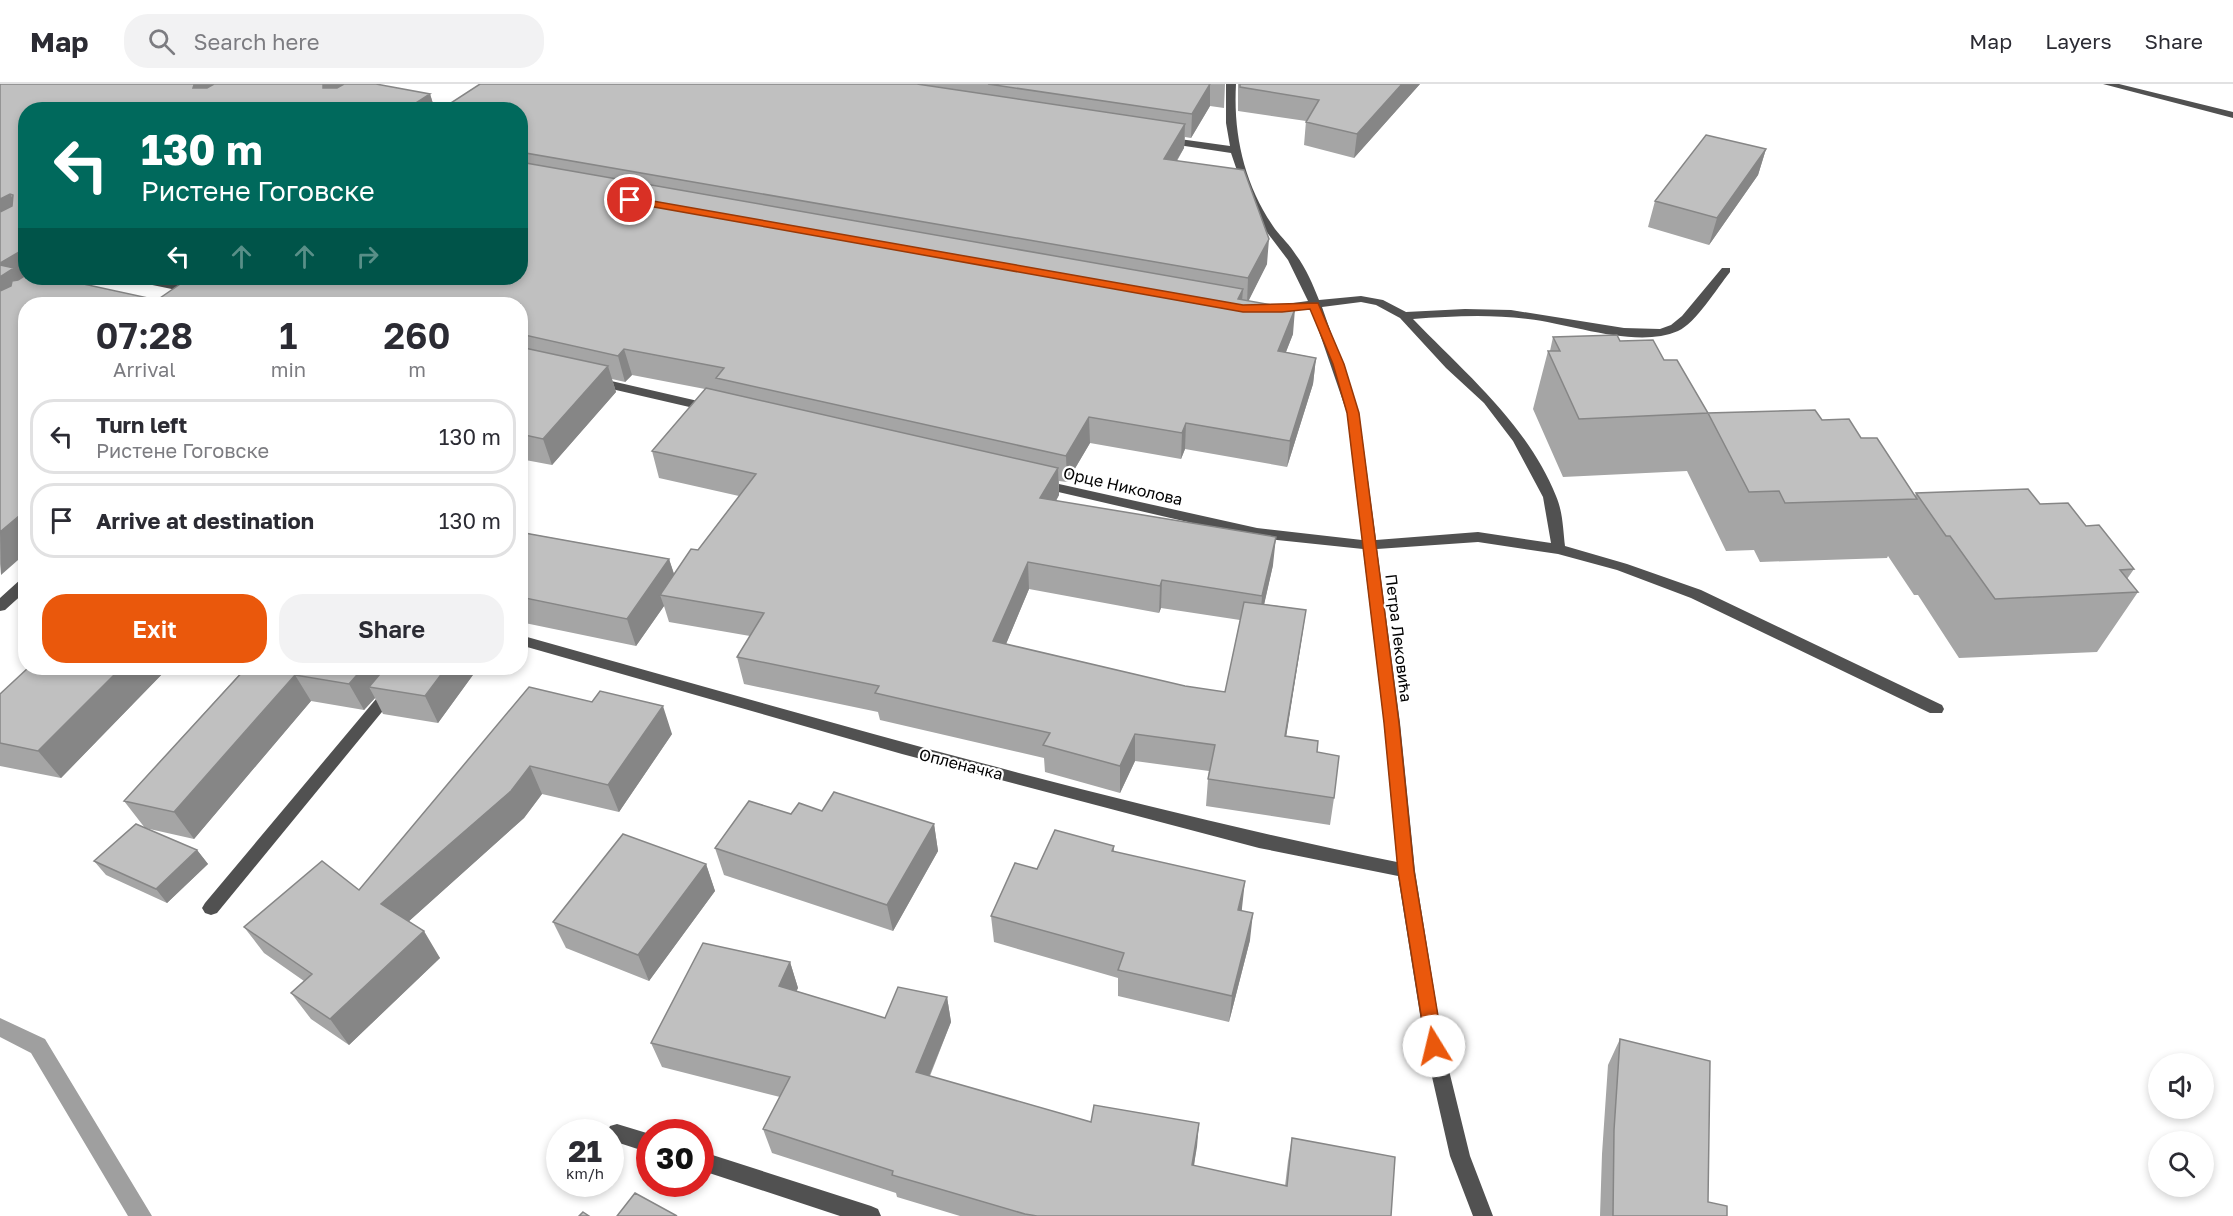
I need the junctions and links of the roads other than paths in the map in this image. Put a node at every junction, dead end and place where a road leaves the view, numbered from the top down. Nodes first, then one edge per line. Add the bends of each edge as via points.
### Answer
1 (1231, 84) edge
2 (2108, 84) edge
3 (2233, 116) edge
4 (1151, 138) edge
5 (1233, 150) junction
6 (1726, 270) dead end
7 (166, 285) edge
8 (212, 295) edge
9 (1314, 305) junction
10 (1263, 309) edge
11 (1404, 316) junction
12 (579, 378) edge
13 (719, 410) edge
14 (1023, 480) edge
15 (1370, 545) junction
16 (1558, 549) junction
17 (18, 589) edge
18 (0, 606) edge
19 (528, 642) edge
20 (404, 675) edge
21 (1936, 709) dead end
22 (1406, 871) junction
23 (211, 908) dead end
24 (714, 1165) edge
25 (871, 1216) edge
26 (1483, 1216) edge

1 - 5 street, Петра Лековића
2 - 3 street
4 - 5 street
5 - 9 street, Петра Лековића via 1258,210 1293,258
6 - 11 street via 1677,327 1660,333 1528,315 1456,312
7 - 8 street
9 - 10 street
9 - 11 street via 1361,299 1379,302
9 - 15 street, Петра Лековића via 1353,413
11 - 16 street via 1488,400 1519,440 1550,497
12 - 13 street
14 - 15 street, Орце Николова via 1257,533
15 - 16 street, Орце Николова via 1478,537
15 - 22 street, Петра Лековића
16 - 21 street, Орце Николова via 1696,594
17 - 18 street
19 - 22 street, Опленачка via 902,748 1259,841
20 - 23 street
22 - 26 street, Петра Лековића via 1434,1046 1460,1156
24 - 25 street

